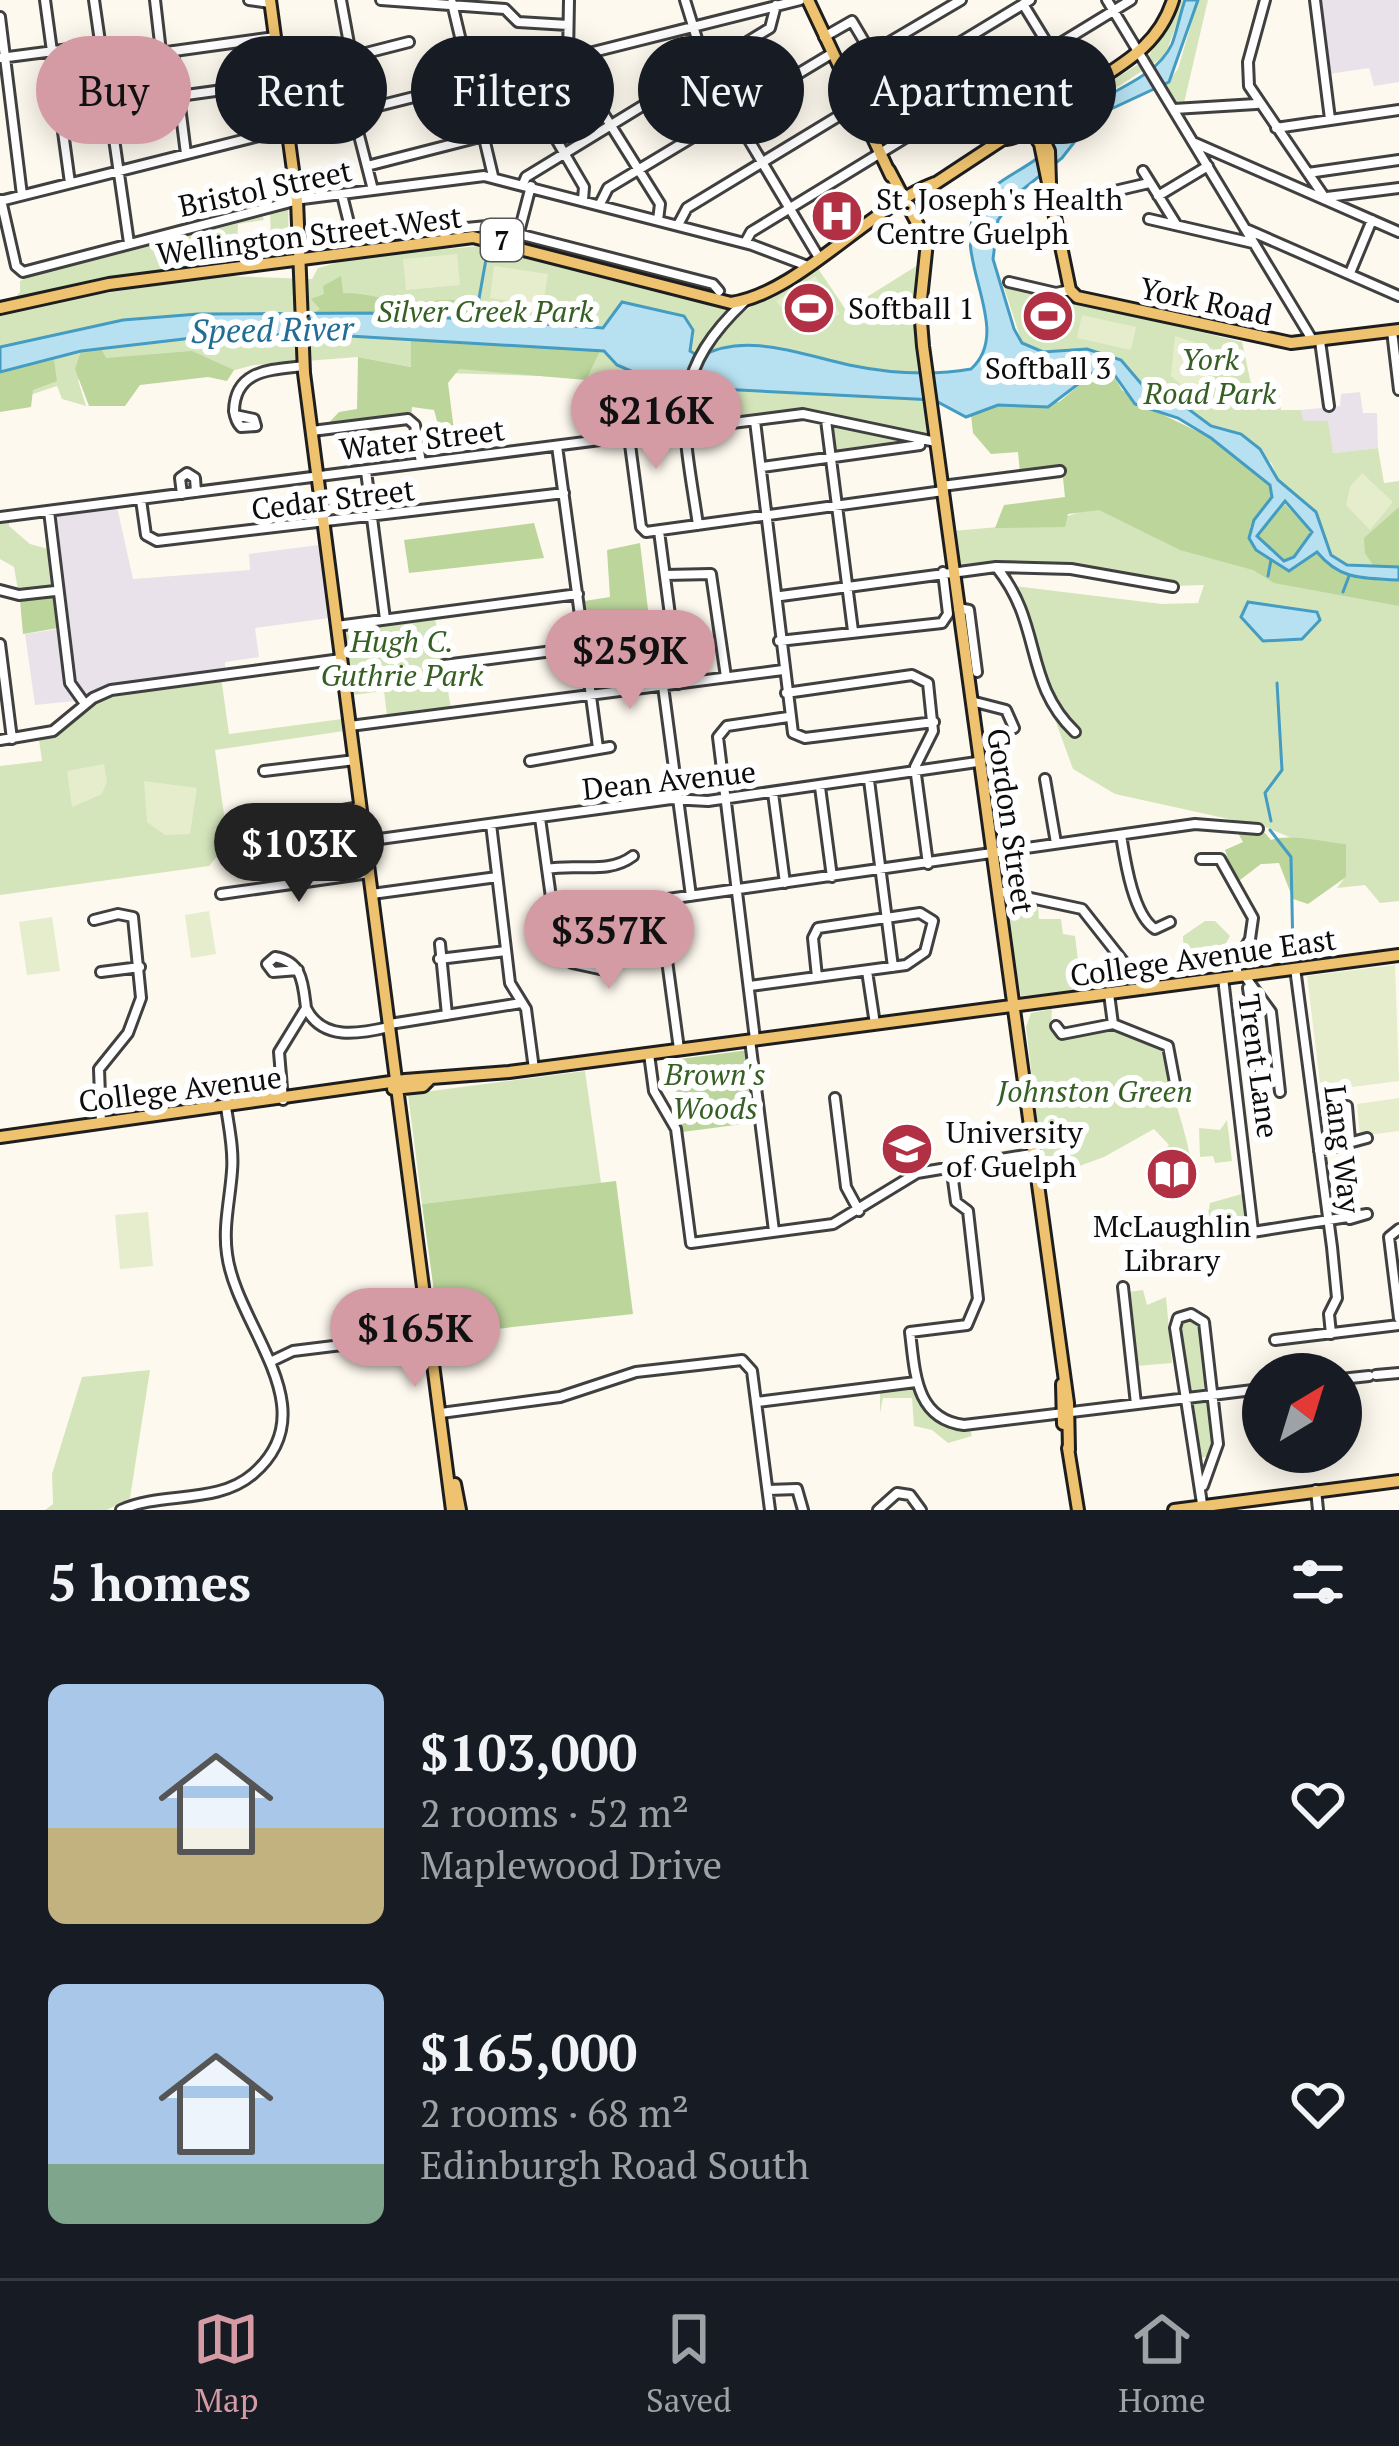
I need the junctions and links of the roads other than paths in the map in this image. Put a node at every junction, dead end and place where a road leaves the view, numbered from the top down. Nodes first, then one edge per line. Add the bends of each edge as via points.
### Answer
1 (45, 0) edge
2 (94, 0) edge
3 (155, 0) edge
4 (249, 0) edge
5 (341, 0) edge
6 (381, 0) edge
7 (569, 0) edge
8 (685, 0) edge
9 (804, 0) edge
10 (1107, 0) edge
11 (1131, 0) edge
12 (1169, 0) edge
13 (1265, 0) edge
14 (1315, 0) edge
15 (270, 1) edge
16 (959, 1) edge
17 (452, 2) edge
18 (1026, 2) edge
19 (776, 5) junction
20 (1113, 11) junction
21 (0, 17) edge
22 (568, 25) junction
23 (689, 27) junction
24 (50, 36) edge
25 (99, 36) edge
26 (159, 36) edge
27 (275, 36) edge
28 (346, 36) edge
29 (460, 36) edge
30 (568, 36) edge
31 (693, 36) edge
32 (757, 36) edge
33 (861, 36) edge
34 (900, 36) edge
35 (970, 36) edge
36 (1044, 36) edge
37 (1070, 36) edge
38 (823, 37) junction
39 (409, 42) dead end
40 (614, 46) edge
41 (387, 48) edge
42 (828, 48) edge
43 (36, 53) edge
44 (1139, 53) junction
45 (3, 58) edge
46 (1116, 69) edge
47 (1257, 104) junction
48 (1174, 109) junction
49 (1399, 110) edge
50 (1330, 119) junction
51 (828, 122) edge
52 (1275, 128) junction
53 (614, 130) edge
54 (1194, 142) junction
55 (65, 144) edge
56 (113, 144) edge
57 (185, 144) edge
58 (225, 144) edge
59 (290, 144) edge
60 (363, 144) edge
61 (453, 144) edge
62 (486, 144) edge
63 (559, 144) edge
64 (581, 144) edge
65 (682, 144) edge
66 (752, 144) edge
67 (876, 144) edge
68 (895, 144) edge
69 (998, 144) edge
70 (1042, 144) edge
71 (881, 153) junction
72 (186, 154) junction
73 (565, 154) junction
74 (1399, 160) edge
75 (763, 162) junction
76 (367, 166) junction
77 (1208, 166) junction
78 (639, 170) junction
79 (116, 171) junction
80 (1142, 171) dead end
81 (1308, 173) junction
82 (494, 176) junction
83 (70, 183) junction
84 (1149, 183) junction
85 (527, 185) junction
86 (1399, 188) edge
87 (373, 190) junction
88 (22, 195) junction
89 (342, 195) junction
90 (1158, 196) junction
91 (1325, 198) junction
92 (297, 200) junction
93 (583, 200) junction
94 (0, 201) edge
95 (904, 201) junction
96 (600, 204) junction
97 (1054, 205) junction
98 (791, 208) junction
99 (1149, 219) dead end
100 (658, 220) junction
101 (1372, 220) junction
102 (678, 225) junction
103 (1176, 226) junction
104 (1246, 230) junction
105 (519, 232) junction
106 (1399, 232) edge
107 (298, 239) junction
108 (129, 243) junction
109 (745, 243) junction
110 (1254, 243) junction
111 (320, 256) junction
112 (818, 256) junction
113 (299, 259) junction
114 (267, 263) junction
115 (805, 265) junction
116 (1350, 273) junction
117 (301, 279) junction
118 (1009, 283) dead end
119 (1070, 290) junction
120 (719, 291) dead end
121 (1399, 296) edge
122 (745, 301) junction
123 (0, 308) edge
124 (1395, 330) edge
125 (1317, 342) junction
126 (304, 366) junction
127 (1399, 390) edge
128 (1329, 406) dead end
129 (630, 413) junction
130 (235, 415) dead end
131 (826, 420) junction
132 (755, 421) junction
133 (685, 430) junction
134 (312, 431) junction
135 (629, 437) junction
136 (930, 442) junction
137 (557, 446) junction
138 (831, 458) junction
139 (421, 463) junction
140 (762, 467) junction
141 (366, 471) junction
142 (1060, 471) dead end
143 (317, 476) junction
144 (943, 489) junction
145 (196, 492) junction
146 (182, 494) junction
147 (564, 494) junction
148 (141, 500) junction
149 (838, 505) junction
150 (49, 511) junction
151 (769, 515) junction
152 (0, 517) edge
153 (371, 519) junction
154 (324, 525) junction
155 (698, 525) junction
156 (658, 531) junction
157 (996, 567) junction
158 (948, 571) junction
159 (665, 575) junction
160 (847, 584) junction
161 (1173, 587) dead end
162 (55, 591) junction
163 (578, 594) junction
164 (1, 595) edge
165 (780, 597) junction
166 (958, 608) junction
167 (385, 620) junction
168 (337, 626) junction
169 (853, 631) junction
170 (779, 641) junction
171 (0, 644) edge
172 (584, 647) junction
173 (341, 659) junction
174 (444, 665) dead end
175 (783, 670) junction
176 (977, 673) dead end
177 (726, 677) junction
178 (680, 684) junction
179 (663, 686) junction
180 (3, 690) edge
181 (786, 693) junction
182 (591, 694) junction
183 (969, 701) junction
184 (85, 704) junction
185 (788, 718) junction
186 (934, 722) junction
187 (350, 726) junction
188 (1014, 728) dead end
189 (1075, 732) dead end
190 (12, 739) junction
191 (0, 740) edge
192 (610, 747) dead end
193 (598, 748) junction
194 (355, 760) junction
195 (530, 761) dead end
196 (977, 762) junction
197 (264, 771) dead end
198 (916, 774) junction
199 (1045, 779) dead end
200 (869, 780) junction
201 (820, 787) junction
202 (773, 793) junction
203 (678, 799) junction
204 (726, 799) junction
205 (361, 807) junction
206 (540, 818) junction
207 (491, 824) junction
208 (238, 828) dead end
209 (1258, 829) dead end
210 (1121, 835) junction
211 (365, 841) junction
212 (1056, 843) junction
213 (992, 854) junction
214 (633, 856) dead end
215 (1201, 859) dead end
216 (928, 864) junction
217 (547, 869) junction
218 (880, 871) junction
219 (370, 873) junction
220 (497, 877) junction
221 (832, 877) junction
222 (785, 884) junction
223 (737, 890) junction
224 (997, 891) junction
225 (221, 894) dead end
226 (372, 894) junction
227 (691, 896) junction
228 (886, 917) junction
229 (94, 920) dead end
230 (1170, 922) dead end
231 (440, 944) dead end
232 (506, 951) junction
233 (1399, 955) edge
234 (439, 958) junction
235 (598, 965) dead end
236 (893, 967) junction
237 (140, 968) junction
238 (1294, 968) junction
239 (298, 970) dead end
240 (867, 970) junction
241 (101, 972) dead end
242 (817, 976) junction
243 (1223, 978) junction
244 (1243, 980) junction
245 (750, 986) junction
246 (1145, 989) junction
247 (1109, 994) junction
248 (521, 1003) junction
249 (306, 1008) junction
250 (1015, 1008) junction
251 (447, 1015) junction
252 (875, 1024) junction
253 (1113, 1024) junction
254 (390, 1026) junction
255 (1056, 1026) dead end
256 (753, 1039) junction
257 (679, 1049) junction
258 (649, 1054) junction
259 (534, 1069) junction
260 (398, 1085) junction
261 (1263, 1092) dead end
262 (1280, 1092) dead end
263 (835, 1098) dead end
264 (1178, 1099) dead end
265 (283, 1100) junction
266 (1346, 1106) dead end
267 (226, 1107) junction
268 (101, 1124) junction
269 (0, 1137) edge
270 (1367, 1138) dead end
271 (1350, 1140) junction
272 (1319, 1151) junction
273 (1031, 1154) junction
274 (951, 1165) junction
275 (859, 1211) junction
276 (1350, 1219) dead end
277 (1329, 1222) junction
278 (1399, 1229) edge
279 (774, 1232) junction
280 (1253, 1232) junction
281 (1227, 1236) dead end
282 (1123, 1287) dead end
283 (1399, 1322) edge
284 (431, 1334) junction
285 (1331, 1334) junction
286 (1275, 1340) dead end
287 (270, 1362) junction
288 (1399, 1373) edge
289 (1362, 1377) edge
290 (916, 1382) junction
291 (1242, 1392) edge
292 (1213, 1395) junction
293 (1184, 1399) junction
294 (757, 1402) junction
295 (1136, 1404) junction
296 (1065, 1411) junction
297 (442, 1413) junction
298 (1192, 1451) junction
299 (1216, 1452) junction
300 (1399, 1481) edge
301 (1203, 1486) junction
302 (768, 1490) junction
303 (1316, 1490) junction
304 (1203, 1508) edge
305 (121, 1510) edge
306 (456, 1510) edge
307 (770, 1510) edge
308 (803, 1510) edge
309 (878, 1510) edge
310 (921, 1510) edge
311 (1081, 1510) edge
312 (1174, 1510) edge
313 (1318, 1510) edge

1 - 24 street
2 - 25 street
3 - 26 street
4 - 15 street
5 - 28 street
6 - 17 street
7 - 22 street
8 - 23 street
9 - 19 street
9 - 38 main road, Gordon Street
10 - 20 street
11 - 20 street
12 - 44 main road
13 - 47 street via 1247,66
14 - 50 street
15 - 27 main road
16 - 34 street
17 - 22 street via 505,9 522,22
17 - 29 street
18 - 35 street
18 - 36 street
19 - 23 street
19 - 32 street via 770,28
20 - 37 street
20 - 44 street
21 - 45 street
22 - 30 street
23 - 31 street
23 - 40 street
33 - 38 street via 852,21
38 - 42 main road, Gordon Street
39 - 41 street
43 - 45 street
44 - 46 main road
44 - 48 street
45 - 88 street
47 - 48 street
47 - 52 street
48 - 54 street
49 - 50 street
50 - 52 street
51 - 75 street
52 - 81 street
53 - 78 street
54 - 77 street
54 - 91 street
55 - 83 street
56 - 79 street
57 - 72 street
58 - 72 street
59 - 92 main road
60 - 76 street
61 - 76 street
62 - 82 street
63 - 73 street
64 - 73 street
65 - 78 street
66 - 75 street
67 - 71 main road, Gordon Street
68 - 71 street
69 - 95 main road
70 - 97 main road
71 - 95 main road, Gordon Street
71 - 98 street
72 - 79 street
73 - 85 street
73 - 93 street
74 - 81 street
75 - 98 street
75 - 102 street via 687,208
76 - 87 street
77 - 90 street
77 - 104 street
78 - 96 street via 606,190
78 - 100 street via 660,204
79 - 83 street
79 - 108 street
80 - 84 street
81 - 91 street
82 - 85 street, Bristol Street
82 - 87 street, Bristol Street
83 - 88 street
84 - 90 street
84 - 97 street
85 - 93 street, Bristol Street
85 - 105 street
86 - 91 street
87 - 89 street, Bristol Street
88 - 94 street
89 - 92 street, Bristol Street
89 - 105 street via 353,239 462,225
90 - 103 street
91 - 101 street
92 - 107 main road
92 - 108 street, Bristol Street
93 - 96 street, Bristol Street
94 - 108 street, Bristol Street via 23,272
95 - 112 main road
95 - 136 main road, Gordon Street via 926,238 920,308
96 - 100 street, Bristol Street
97 - 119 main road
98 - 109 street
98 - 112 street
99 - 103 street
100 - 102 street, Bristol Street
101 - 106 street
101 - 116 street
102 - 109 street, Bristol Street
103 - 110 street
104 - 110 street
104 - 116 street
105 - 120 street
107 - 111 main road
107 - 113 main road
107 - 114 main road
109 - 115 street, Bristol Street
110 - 125 street
111 - 113 main road, Wellington Street West / 7
111 - 117 main road
111 - 122 main road, Wellington Street West / 7 via 489,238 709,301
112 - 115 main road
113 - 114 main road, Wellington Street West / 7
113 - 117 main road
114 - 117 main road
114 - 123 main road, Wellington Street West / 7
115 - 122 main road
116 - 121 street
117 - 126 main road
118 - 119 street, York Road
119 - 125 main road, York Road via 1252,336
122 - 133 street via 699,356 687,382
124 - 125 main road, York Road
124 - 127 street
125 - 128 street
126 - 130 street via 250,376 237,392
126 - 134 main road
129 - 129 street via 628,397 597,398 601,416
129 - 135 street
131 - 132 street, Water Street via 803,414
131 - 136 street, Water Street
131 - 138 street
132 - 133 street, Water Street
132 - 140 street
133 - 135 street, Water Street
133 - 155 street
134 - 139 street via 408,419
134 - 143 main road
135 - 137 street, Water Street
135 - 156 street via 641,526
136 - 138 street
136 - 144 main road, Gordon Street
137 - 139 street, Water Street
137 - 147 street
138 - 140 street
138 - 149 street
139 - 141 street, Water Street
140 - 151 street
141 - 143 street, Water Street
141 - 153 street
142 - 144 street
143 - 145 street, Water Street
143 - 154 main road
144 - 149 street
144 - 158 main road, Gordon Street
145 - 146 street, Water Street
145 - 146 street, Water Street via 187,472
146 - 148 street, Water Street
147 - 153 street, Cedar Street
147 - 163 street
148 - 150 street, Water Street
148 - 154 street, Cedar Street via 153,541
149 - 151 street
149 - 160 street
150 - 152 street, Water Street
150 - 162 street
151 - 155 street
151 - 165 street
153 - 154 street, Cedar Street
153 - 167 street
154 - 168 main road
155 - 156 street
156 - 159 street
157 - 158 street
157 - 161 street via 1071,569
157 - 189 street via 1025,613 1044,697
158 - 160 street
158 - 166 main road, Gordon Street
158 - 169 street via 945,622
159 - 177 street via 711,574
159 - 178 street
160 - 165 street
160 - 169 street
162 - 164 street
162 - 184 street via 70,683
163 - 167 street
163 - 172 street
165 - 170 street
166 - 176 street via 969,610
166 - 183 main road, Gordon Street
167 - 168 street
168 - 173 main road
169 - 170 street
170 - 175 street
171 - 180 street
172 - 174 street
172 - 182 street
173 - 184 street via 128,687
173 - 187 main road
175 - 177 street
175 - 181 street
177 - 178 street
178 - 179 street
179 - 182 street
179 - 203 street
180 - 190 street
181 - 185 street
181 - 186 street via 919,676 931,689
182 - 187 street
182 - 193 street
183 - 188 street via 1006,710
183 - 196 main road, Gordon Street
184 - 190 street via 58,729
185 - 186 street via 805,738
185 - 204 street via 723,728
186 - 198 street
187 - 194 main road
190 - 191 street
192 - 193 street
193 - 195 street
194 - 197 street
194 - 205 main road
196 - 198 street, Dean Avenue
196 - 213 main road, Gordon Street
198 - 200 street, Dean Avenue
198 - 216 street
199 - 212 street
200 - 201 street, Dean Avenue
200 - 218 street
201 - 202 street, Dean Avenue
201 - 221 street
202 - 204 street, Dean Avenue
202 - 222 street
203 - 204 street, Dean Avenue
203 - 206 street, Dean Avenue
203 - 227 street
204 - 223 street
205 - 208 street
205 - 211 main road
206 - 207 street, Dean Avenue
206 - 217 street
207 - 211 street, Dean Avenue
207 - 220 street
209 - 210 street via 1195,824
210 - 212 street
210 - 230 street via 1145,922 1155,929
211 - 219 main road
212 - 213 street
213 - 216 street
213 - 224 main road, Gordon Street
214 - 217 street via 610,868
215 - 244 street via 1220,860 1252,914 1238,959
216 - 218 street
217 - 235 street via 561,955
218 - 221 street
218 - 228 street
219 - 225 street
219 - 226 main road
220 - 226 street
220 - 232 street
221 - 222 street
222 - 223 street
223 - 227 street
223 - 245 street
224 - 246 street via 1079,907
224 - 250 main road, Gordon Street
226 - 254 main road
227 - 257 street via 665,900 660,909
228 - 236 street
228 - 236 street via 920,913 933,921 926,952
228 - 242 street via 818,928
229 - 237 street via 133,917
231 - 234 street
232 - 234 street
232 - 248 street
233 - 238 main road, College Avenue East
234 - 251 street
236 - 240 street
237 - 241 street
237 - 268 street via 136,1016 97,1078
238 - 244 main road, College Avenue East
238 - 272 street, Lang Way
239 - 249 street
240 - 242 street
240 - 252 street
242 - 245 street
243 - 244 main road, College Avenue East
243 - 246 main road, College Avenue East
243 - 280 street, Trent Lane
244 - 261 street
244 - 262 street via 1271,1012
245 - 256 street
246 - 247 main road, College Avenue East
247 - 250 main road, College Avenue East
247 - 253 street
248 - 251 street
248 - 259 street
249 - 254 street via 330,1030
249 - 265 street via 278,1055
250 - 252 main road, College Avenue East
250 - 273 main road, Gordon Street
251 - 254 street
252 - 256 main road, College Avenue East
253 - 255 street via 1062,1034
253 - 264 street via 1169,1047
254 - 260 main road
256 - 257 main road, College Avenue East
256 - 279 street
257 - 258 main road, College Avenue
258 - 259 main road, College Avenue
258 - 279 street via 655,1093 676,1131 691,1243
259 - 260 main road, College Avenue
260 - 265 main road, College Avenue
260 - 284 main road
263 - 275 street via 846,1187
265 - 267 main road, College Avenue
266 - 271 street
267 - 268 main road, College Avenue
267 - 287 street via 230,1269
268 - 269 main road, College Avenue
270 - 271 street
271 - 272 street
272 - 277 street, Lang Way
273 - 274 street
273 - 296 main road, Gordon Street
274 - 275 street via 913,1175
274 - 290 street via 956,1202 968,1211 978,1300 967,1325 910,1332
275 - 279 street
276 - 277 street
277 - 280 street
277 - 285 street, Lang Way via 1337,1298
278 - 283 street via 1390,1235
280 - 281 street
282 - 295 street
283 - 285 street
284 - 287 street via 298,1350
284 - 297 main road
285 - 286 street
287 - 305 street via 284,1416 276,1445 254,1473 230,1488
288 - 289 street
290 - 294 street
290 - 296 street via 927,1405 955,1424
291 - 292 street
292 - 293 street
292 - 293 street via 1204,1322 1192,1314 1175,1325
292 - 299 street
293 - 295 street
293 - 298 street
294 - 297 street via 750,1367 735,1359
294 - 302 street
295 - 296 street
296 - 311 main road, Gordon Street
297 - 306 main road
298 - 299 street via 1202,1459
298 - 301 street
299 - 301 street
300 - 303 main road
301 - 304 street
302 - 307 street
302 - 308 street via 797,1490
303 - 304 main road
303 - 313 street
304 - 312 main road
309 - 310 street via 896,1493 910,1495

